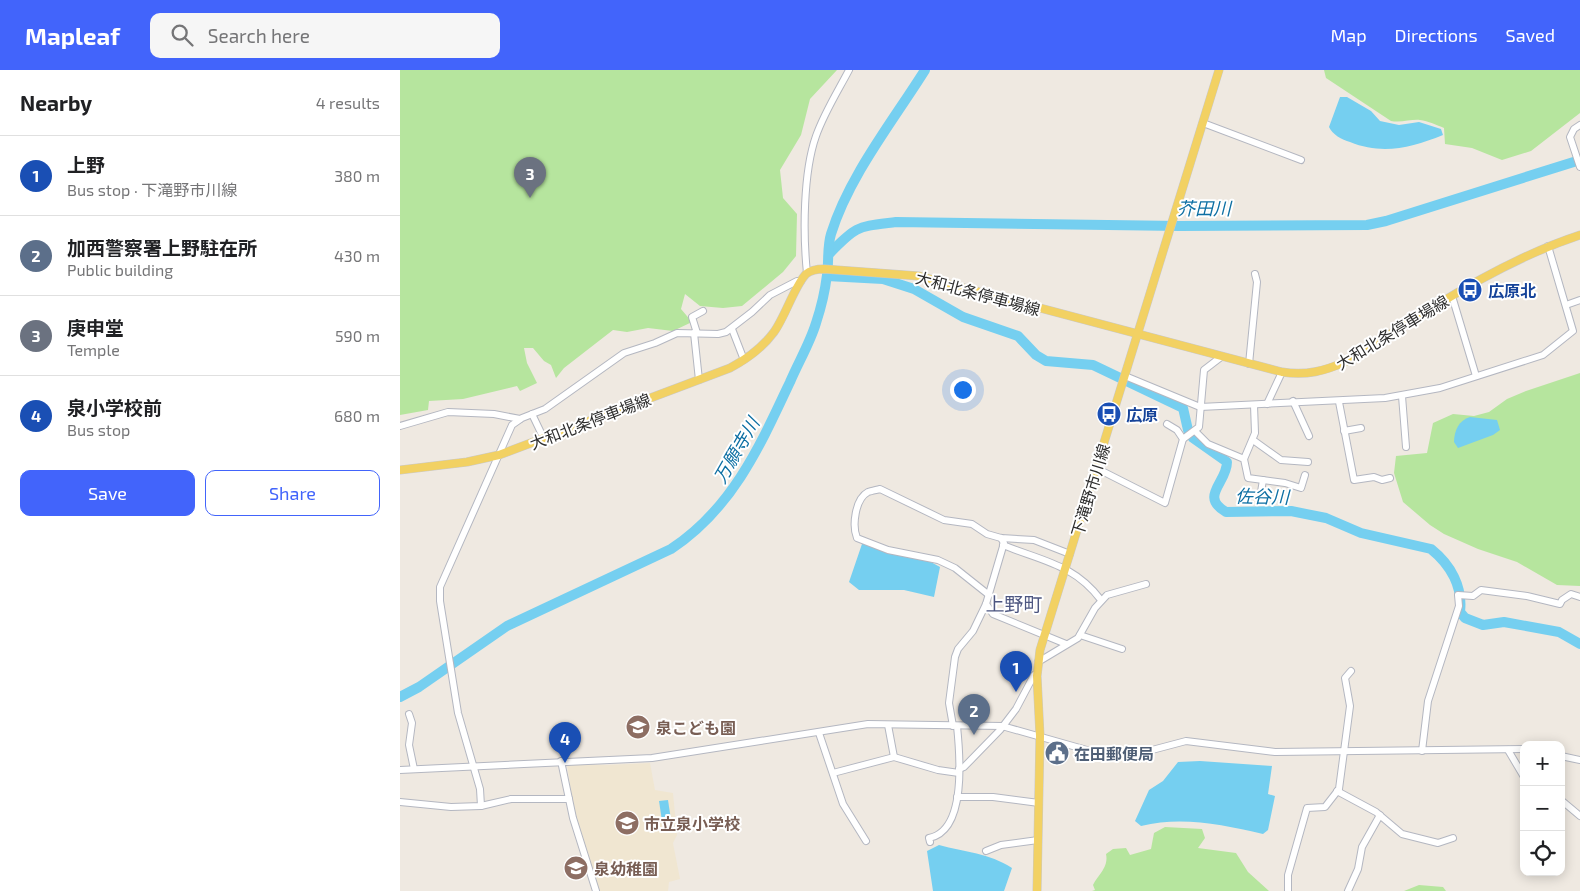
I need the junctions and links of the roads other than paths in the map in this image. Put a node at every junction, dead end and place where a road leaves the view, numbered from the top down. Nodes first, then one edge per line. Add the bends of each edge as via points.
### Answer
1 (849, 70) edge
2 (1219, 70) edge
3 (1203, 123) junction
4 (1580, 125) edge
5 (1301, 160) dead end
6 (1580, 166) edge
7 (1580, 235) edge
8 (1548, 246) junction
9 (807, 273) junction
10 (1255, 274) dead end
11 (801, 281) junction
12 (1452, 296) junction
13 (1580, 300) edge
14 (1566, 305) junction
15 (703, 311) dead end
16 (732, 329) junction
17 (696, 333) junction
18 (1138, 335) junction
19 (1221, 357) junction
20 (744, 360) junction
21 (1248, 364) junction
22 (1282, 372) junction
23 (1476, 376) junction
24 (1124, 379) junction
25 (699, 380) junction
26 (1402, 396) junction
27 (1293, 402) junction
28 (1340, 402) junction
29 (1254, 404) junction
30 (1267, 404) junction
31 (1200, 407) junction
32 (532, 414) junction
33 (520, 419) junction
34 (1167, 424) dead end
35 (400, 426) edge
36 (1361, 428) dead end
37 (1344, 431) junction
38 (1196, 432) junction
39 (1310, 436) dead end
40 (544, 439) junction
41 (1183, 439) junction
42 (1253, 440) junction
43 (1406, 447) dead end
44 (499, 455) junction
45 (1244, 459) junction
46 (1308, 462) dead end
47 (1096, 468) junction
48 (400, 470) edge
49 (1305, 475) dead end
50 (1390, 478) dead end
51 (1263, 480) junction
52 (1261, 492) dead end
53 (1002, 541) junction
54 (1070, 554) junction
55 (1065, 568) junction
56 (1146, 584) dead end
57 (988, 595) junction
58 (1580, 597) edge
59 (1101, 600) junction
60 (986, 604) junction
61 (1045, 635) junction
62 (1080, 635) junction
63 (1066, 644) junction
64 (1122, 649) dead end
65 (1038, 662) junction
66 (1351, 671) dead end
67 (1037, 676) junction
68 (408, 714) dead end
69 (888, 725) junction
70 (955, 726) junction
71 (1002, 726) junction
72 (819, 732) junction
73 (1040, 736) junction
74 (1508, 750) junction
75 (1520, 750) edge
76 (1422, 751) junction
77 (1343, 752) junction
78 (894, 757) junction
79 (1565, 757) edge
80 (1580, 760) edge
81 (561, 761) junction
82 (473, 766) junction
83 (414, 769) junction
84 (400, 770) edge
85 (1520, 770) edge
86 (959, 771) junction
87 (832, 773) junction
88 (1337, 791) junction
89 (957, 797) junction
90 (569, 799) junction
91 (400, 802) edge
92 (1039, 803) junction
93 (1565, 803) edge
94 (481, 806) junction
95 (1380, 815) junction
96 (1580, 816) edge
97 (1453, 838) dead end
98 (1038, 840) junction
99 (866, 841) dead end
100 (930, 842) dead end
101 (986, 851) dead end
102 (596, 891) edge
103 (1037, 891) edge
104 (1288, 891) edge
105 (1348, 891) edge

1 - 9 street via 816,134 810,153
2 - 3 main road, 下滝野市川線
3 - 5 street
3 - 18 main road, 下滝野市川線
4 - 6 street via 1574,128 1570,137
7 - 8 main road, 大和北条停車場線
8 - 12 main road, 大和北条停車場線 via 1498,269
8 - 14 street
9 - 11 main road, 大和北条停車場線
9 - 18 main road, 大和北条停車場線 via 824,269 918,276
10 - 21 street via 1257,282
11 - 16 street via 797,280 770,295
11 - 20 main road, 大和北条停車場線 via 773,333
12 - 22 main road, 大和北条停車場線 via 1330,369 1312,373
12 - 23 street
13 - 14 street
14 - 23 street via 1573,331 1570,336 1544,355
15 - 17 street via 692,317
16 - 17 street via 718,334
16 - 20 street
17 - 25 street
17 - 32 street via 677,333 624,353
18 - 19 main road, 大和北条停車場線
18 - 24 main road, 下滝野市川線
19 - 21 main road, 大和北条停車場線
19 - 31 street via 1204,370
20 - 25 main road, 大和北条停車場線
21 - 22 main road, 大和北条停車場線
22 - 30 street
23 - 26 street
24 - 31 street
24 - 47 main road, 下滝野市川線
25 - 40 main road, 大和北条停車場線
26 - 28 street
26 - 43 street
27 - 28 street
27 - 30 street
27 - 39 street
28 - 37 street
29 - 30 street
29 - 31 street
29 - 42 street
31 - 38 street via 1200,427
32 - 33 street
32 - 40 street
33 - 35 street via 448,412
33 - 44 street via 512,425
34 - 41 street
36 - 37 street
37 - 50 street via 1354,480
38 - 41 street
38 - 45 street via 1208,444
40 - 44 main road, 大和北条停車場線
41 - 47 street via 1165,503
42 - 45 street
42 - 46 street via 1281,460
44 - 48 main road, 大和北条停車場線
44 - 82 street via 440,587 458,713
45 - 51 street via 1248,478
47 - 54 main road, 下滝野市川線
49 - 51 street via 1301,488
51 - 52 street
53 - 54 street via 1034,540
53 - 55 street
53 - 57 street
53 - 57 street via 972,524 944,520 880,489 867,493 860,500 856,515 854,532 857,538 888,550 938,560 955,568
54 - 55 main road, 下滝野市川線
55 - 59 street via 1088,582
55 - 61 main road, 下滝野市川線
56 - 59 street
57 - 60 street
58 - 76 street via 1571,594 1560,604 1480,590 1473,596 1458,595 1459,606 1428,701
59 - 62 street
60 - 61 street via 993,614
60 - 70 street via 955,657 949,694
61 - 63 street
61 - 65 main road, 下滝野市川線
62 - 63 street
62 - 64 street
63 - 65 street
65 - 67 main road, 下滝野市川線
66 - 77 street via 1345,678 1350,706
67 - 71 street via 1034,675
67 - 73 main road, 下滝野市川線
68 - 83 street via 412,723 409,745
69 - 70 street
69 - 72 street
69 - 78 street
70 - 71 street
70 - 86 street
71 - 73 street
71 - 86 street
72 - 81 street via 652,758
72 - 87 street
73 - 77 street via 1108,756 1136,754 1186,741 1261,752
73 - 92 main road, 下滝野市川線
74 - 75 street
74 - 76 street
74 - 85 street
76 - 77 street
77 - 88 street
78 - 86 street via 938,770
78 - 87 street
79 - 80 street
81 - 82 street
81 - 90 street
82 - 83 street
82 - 94 street
83 - 84 street
86 - 89 street
87 - 99 street via 843,804
88 - 95 street
88 - 104 street via 1325,807 1307,808 1288,875
89 - 92 street via 993,797
89 - 100 street via 952,816 938,836 929,838
90 - 94 street via 511,799
90 - 102 street
91 - 94 street
92 - 98 main road, 下滝野市川線
93 - 96 street
95 - 97 street via 1402,834 1417,839 1438,843
95 - 105 street via 1362,847 1358,869
98 - 101 street via 1001,845
98 - 103 main road, 下滝野市川線

